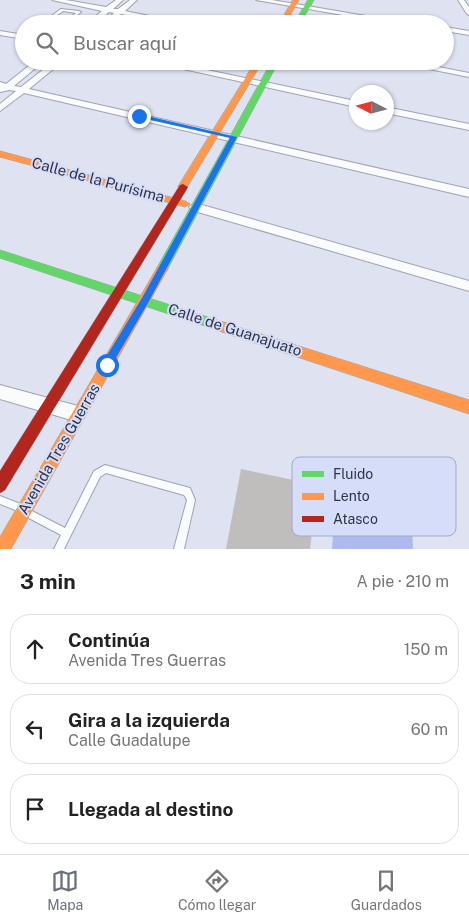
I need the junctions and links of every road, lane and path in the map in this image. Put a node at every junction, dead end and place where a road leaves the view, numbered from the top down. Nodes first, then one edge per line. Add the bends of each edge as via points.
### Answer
1 (55, 0) edge
2 (120, 0) edge
3 (134, 0) edge
4 (259, 0) edge
5 (461, 0) edge
6 (294, 3) edge
7 (308, 4) edge
8 (108, 10) junction
9 (120, 12) junction
10 (469, 13) edge
11 (55, 15) edge
12 (75, 15) edge
13 (101, 15) edge
14 (116, 15) edge
15 (136, 15) edge
16 (287, 15) edge
17 (302, 15) edge
18 (364, 15) edge
19 (454, 30) edge
20 (0, 33) edge
21 (469, 33) edge
22 (15, 36) edge
23 (28, 70) edge
24 (48, 70) edge
25 (193, 70) edge
26 (255, 70) edge
27 (272, 70) edge
28 (442, 70) edge
29 (469, 75) edge
30 (248, 82) junction
31 (264, 85) junction
32 (3, 88) edge
33 (22, 90) junction
34 (349, 103) edge
35 (0, 108) edge
36 (394, 112) edge
37 (469, 127) edge
38 (216, 133) junction
39 (233, 137) junction
40 (0, 154) edge
41 (469, 193) edge
42 (174, 201) junction
43 (195, 207) junction
44 (0, 254) edge
45 (469, 286) edge
46 (120, 293) junction
47 (145, 300) junction
48 (0, 392) edge
49 (48, 405) junction
50 (469, 407) edge
51 (78, 414) junction
52 (0, 485) edge
53 (0, 500) edge
54 (24, 510) junction
55 (66, 533) junction
56 (2, 549) edge
57 (59, 549) edge
58 (179, 549) edge

1 - 8 street
2 - 8 street
3 - 9 street
4 - 6 street
5 - 10 street
6 - 7 street
6 - 16 main road
7 - 17 main road
7 - 18 street
8 - 9 street
8 - 13 street
9 - 14 street
9 - 15 street
11 - 12 lane via 62,10 79,12
19 - 21 street
20 - 22 street
23 - 32 street
24 - 33 street
25 - 30 street
26 - 30 main road, Avenida Tres Guerras
27 - 31 main road, Avenida Tres Guerras
28 - 29 street
30 - 31 street
30 - 38 main road, Avenida Tres Guerras
31 - 34 street
31 - 39 main road, Avenida Tres Guerras
32 - 33 street
33 - 35 street
33 - 38 street
36 - 37 street
38 - 39 street
38 - 42 main road, Avenida Tres Guerras
39 - 41 street
39 - 43 main road, Avenida Tres Guerras
40 - 42 main road, Calle de la Purísima
42 - 43 main road, Calle de la Purísima
42 - 46 main road, Avenida Tres Guerras
43 - 45 street
43 - 47 main road, Avenida Tres Guerras
44 - 46 main road, Calle de Guanajuato
46 - 47 main road, Calle de Guanajuato
46 - 49 main road, Avenida Tres Guerras
47 - 50 main road, Calle de Guanajuato
47 - 51 main road, Avenida Tres Guerras
48 - 49 street
49 - 51 street
49 - 52 main road, Avenida Tres Guerras
51 - 54 main road, Avenida Tres Guerras
53 - 54 lane
54 - 55 lane
54 - 56 main road, Avenida Tres Guerras
55 - 57 lane
55 - 58 lane via 97,474 105,469 186,491 191,500

